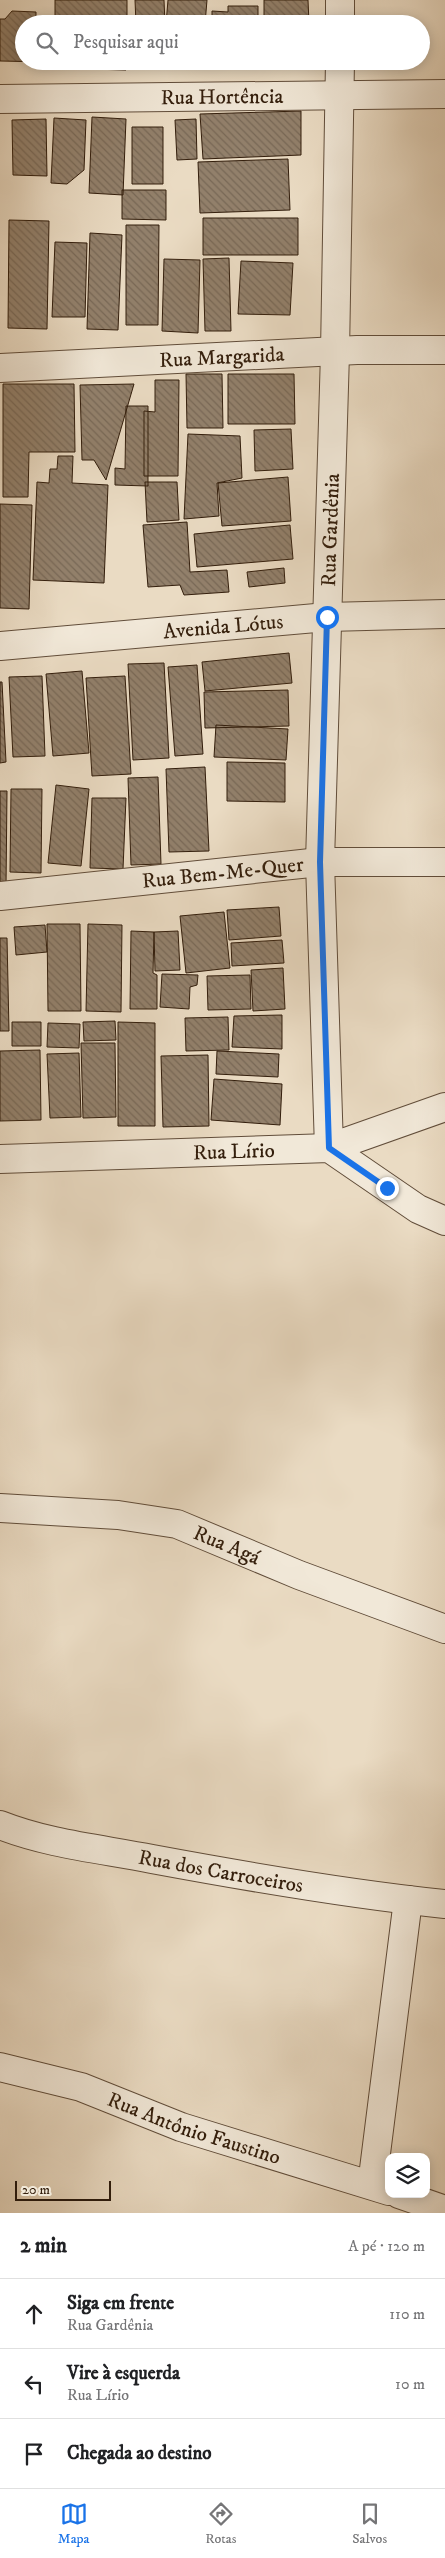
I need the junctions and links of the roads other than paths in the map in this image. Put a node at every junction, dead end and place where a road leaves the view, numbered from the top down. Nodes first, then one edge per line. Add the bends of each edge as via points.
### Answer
1 (340, 0) edge
2 (340, 15) edge
3 (340, 70) edge
4 (445, 94) edge
5 (340, 96) junction
6 (0, 99) edge
7 (445, 350) edge
8 (336, 353) junction
9 (0, 368) edge
10 (445, 614) edge
11 (327, 617) junction
12 (0, 646) edge
13 (320, 862) junction
14 (445, 862) edge
15 (0, 896) edge
16 (445, 1107) edge
17 (329, 1148) junction
18 (0, 1159) edge
19 (445, 1221) edge
20 (0, 1508) edge
21 (445, 1629) edge
22 (0, 1825) edge
23 (408, 1900) junction
24 (445, 1904) edge
25 (0, 2067) edge
26 (380, 2188) edge
27 (410, 2198) edge
28 (445, 2210) edge

1 - 2 street
3 - 5 street, Rua Gardênia
4 - 5 street, Rua Hortência
5 - 6 street, Rua Hortência
5 - 8 street, Rua Gardênia
7 - 8 street, Rua Margarida
8 - 9 street, Rua Margarida
8 - 11 street, Rua Gardênia
10 - 11 street, Avenida Lótus
11 - 12 street, Avenida Lótus
11 - 13 street, Rua Gardênia
13 - 14 street, Rua Bem-Me-Quer
13 - 15 street, Rua Bem-Me-Quer
13 - 17 street, Rua Gardênia
16 - 17 street, Rua Lírio
17 - 18 street, Rua Lírio
17 - 19 street via 418,1209
20 - 21 street, Rua Agá via 118,1515 177,1524 299,1575
22 - 23 street, Rua dos Carroceiros via 22,1834 207,1869
23 - 24 street, Rua dos Carroceiros
23 - 26 street
25 - 26 street, Rua Antônio Faustino via 81,2087 181,2127
27 - 28 street

